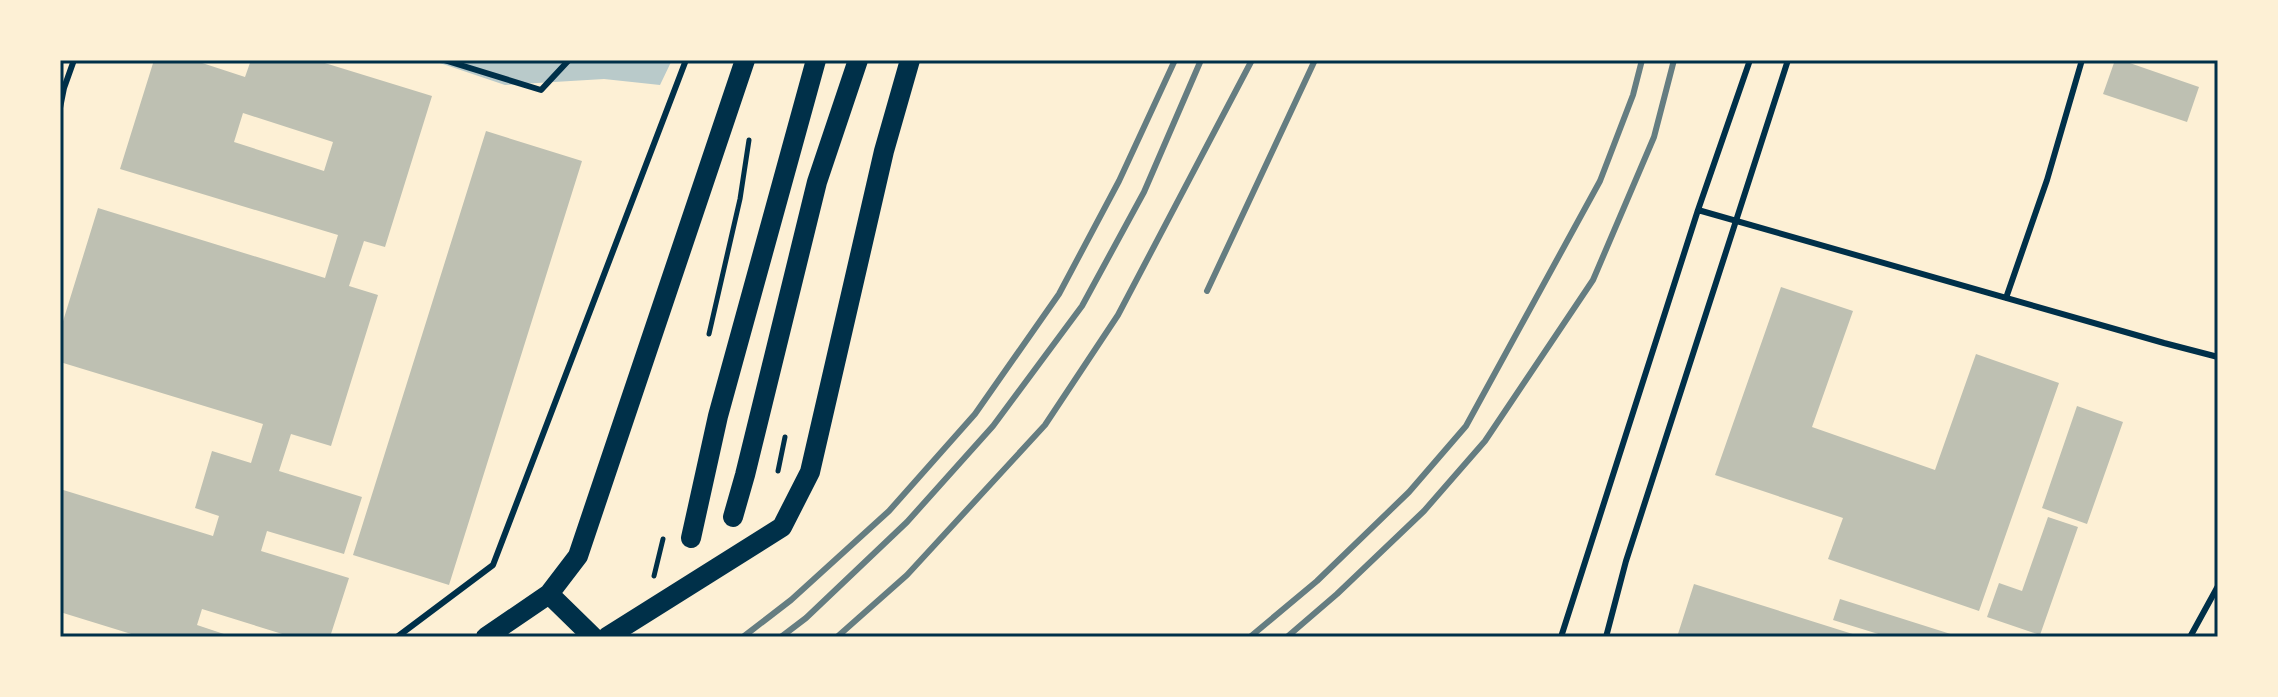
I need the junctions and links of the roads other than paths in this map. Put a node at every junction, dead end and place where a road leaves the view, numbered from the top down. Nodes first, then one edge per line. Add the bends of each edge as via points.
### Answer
1 (74, 60) edge
2 (444, 60) edge
3 (569, 60) edge
4 (686, 60) edge
5 (745, 60) edge
6 (816, 60) edge
7 (858, 60) edge
8 (910, 60) edge
9 (1750, 60) edge
10 (1788, 60) edge
11 (2082, 60) edge
12 (60, 108) edge
13 (1698, 210) junction
14 (1736, 220) junction
15 (2006, 298) junction
16 (2218, 357) edge
17 (733, 517) dead end
18 (691, 538) dead end
19 (2218, 586) edge
20 (549, 594) junction
21 (397, 637) edge
22 (486, 637) edge
23 (593, 637) edge
24 (607, 637) edge
25 (1561, 637) edge
26 (1606, 637) edge
27 (2190, 637) edge

1 - 12 lane
2 - 3 lane via 541,90
4 - 21 lane via 493,565
5 - 20 main road via 578,556
6 - 18 main road via 718,416
7 - 17 main road via 817,182
8 - 24 main road via 810,472 782,527
9 - 13 lane
10 - 14 lane
11 - 15 lane
13 - 14 lane
13 - 25 lane
14 - 15 lane
14 - 26 lane
15 - 16 lane
19 - 27 lane
20 - 22 main road
20 - 23 main road

